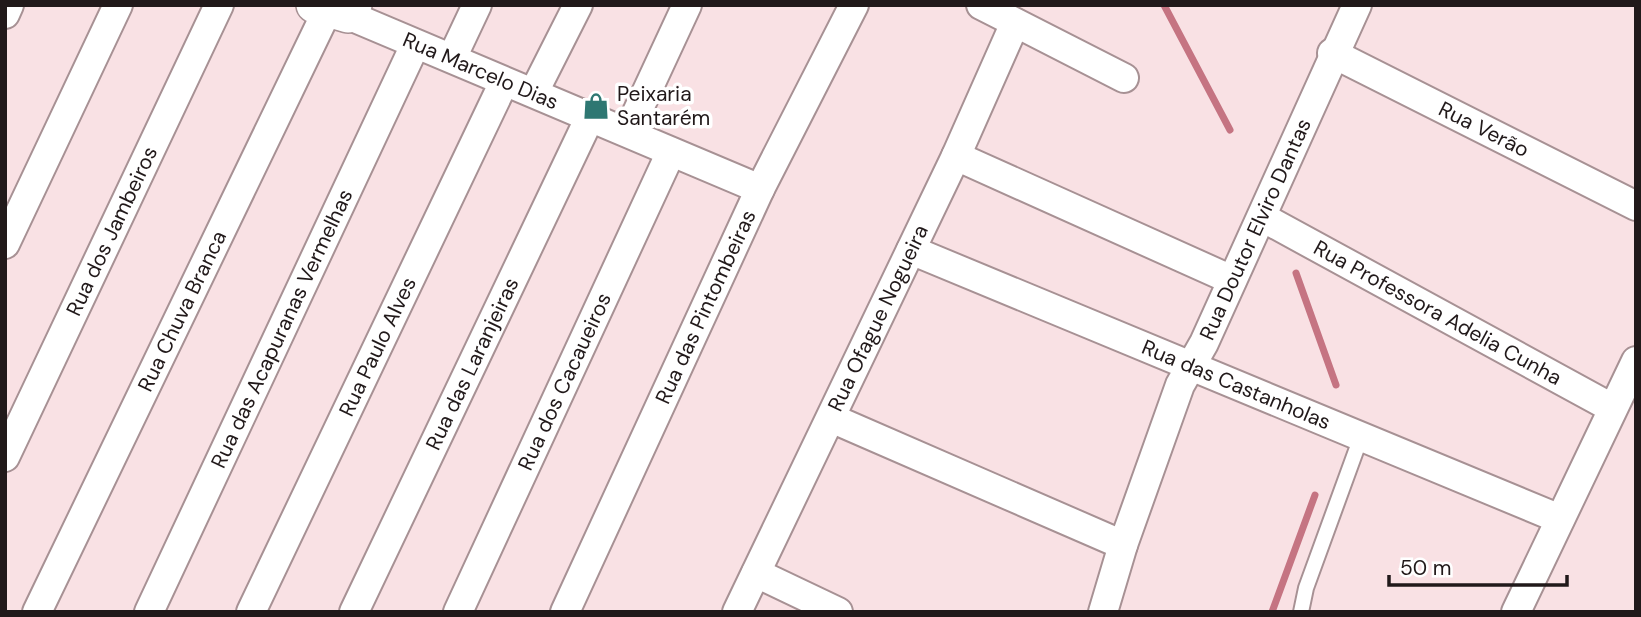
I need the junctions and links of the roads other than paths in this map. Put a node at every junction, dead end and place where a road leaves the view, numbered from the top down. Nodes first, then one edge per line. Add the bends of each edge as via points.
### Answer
1 (9, 5) edge
2 (118, 5) edge
3 (219, 5) edge
4 (477, 5) edge
5 (578, 5) edge
6 (687, 5) edge
7 (854, 5) edge
8 (981, 5) edge
9 (1357, 5) edge
10 (336, 9) edge
11 (5, 14) edge
12 (1015, 23) junction
13 (415, 45) junction
14 (1332, 54) junction
15 (452, 58) junction
16 (1124, 78) dead end
17 (504, 82) junction
18 (534, 92) junction
19 (590, 117) junction
20 (628, 132) junction
21 (671, 152) junction
22 (956, 156) junction
23 (760, 189) junction
24 (1636, 206) edge
25 (1262, 217) junction
26 (5, 244) edge
27 (911, 250) junction
28 (1233, 280) junction
29 (1636, 360) edge
30 (1190, 365) junction
31 (1612, 408) junction
32 (831, 418) junction
33 (1360, 437) junction
34 (5, 457) edge
35 (1560, 519) junction
36 (1123, 545) junction
37 (756, 573) junction
38 (37, 612) edge
39 (149, 612) edge
40 (251, 612) edge
41 (354, 612) edge
42 (457, 612) edge
43 (565, 612) edge
44 (737, 612) edge
45 (838, 612) edge
46 (1103, 612) edge
47 (1301, 612) edge
48 (1516, 612) edge

1 - 11 street
2 - 26 street
3 - 34 street, Rua dos Jambeiros
4 - 15 street
5 - 18 street
6 - 20 street
7 - 23 street, Rua das Pintombeiras
8 - 12 street
9 - 14 street, Rua Doutor Elviro Dantas
10 - 13 street, Rua Marcelo Dias
10 - 38 street, Rua Chuva Branca
12 - 16 street
12 - 22 street, Rua Ofague Nogueira
13 - 15 street, Rua Marcelo Dias
13 - 39 street, Rua das Acapuranas Vermelhas
14 - 24 street, Rua Verão
14 - 25 street, Rua Doutor Elviro Dantas
15 - 17 street, Rua Marcelo Dias
17 - 18 street, Rua Marcelo Dias
17 - 40 street, Rua Paulo Alves
18 - 19 street, Rua Marcelo Dias
19 - 20 street, Rua Marcelo Dias
19 - 41 street, Rua das Laranjeiras
20 - 21 street, Rua Marcelo Dias
21 - 23 street, Rua Marcelo Dias
21 - 42 street, Rua dos Cacaueiros
22 - 27 street, Rua Ofague Nogueira
22 - 28 street
23 - 43 street, Rua das Pintombeiras
25 - 28 street, Rua Doutor Elviro Dantas
25 - 31 street, Rua Professora Adelia Cunha
27 - 30 street, Rua das Castanholas
27 - 32 street, Rua Ofague Nogueira
28 - 30 street, Rua Doutor Elviro Dantas
29 - 31 street
30 - 33 street, Rua das Castanholas
30 - 36 street, Rua Doutor Elviro Dantas
31 - 35 street
32 - 36 street
32 - 37 street, Rua Ofague Nogueira
33 - 35 street, Rua das Castanholas
33 - 47 lane
35 - 48 street
36 - 46 street, Rua Doutor Elviro Dantas
37 - 44 street, Rua Ofague Nogueira
37 - 45 street

